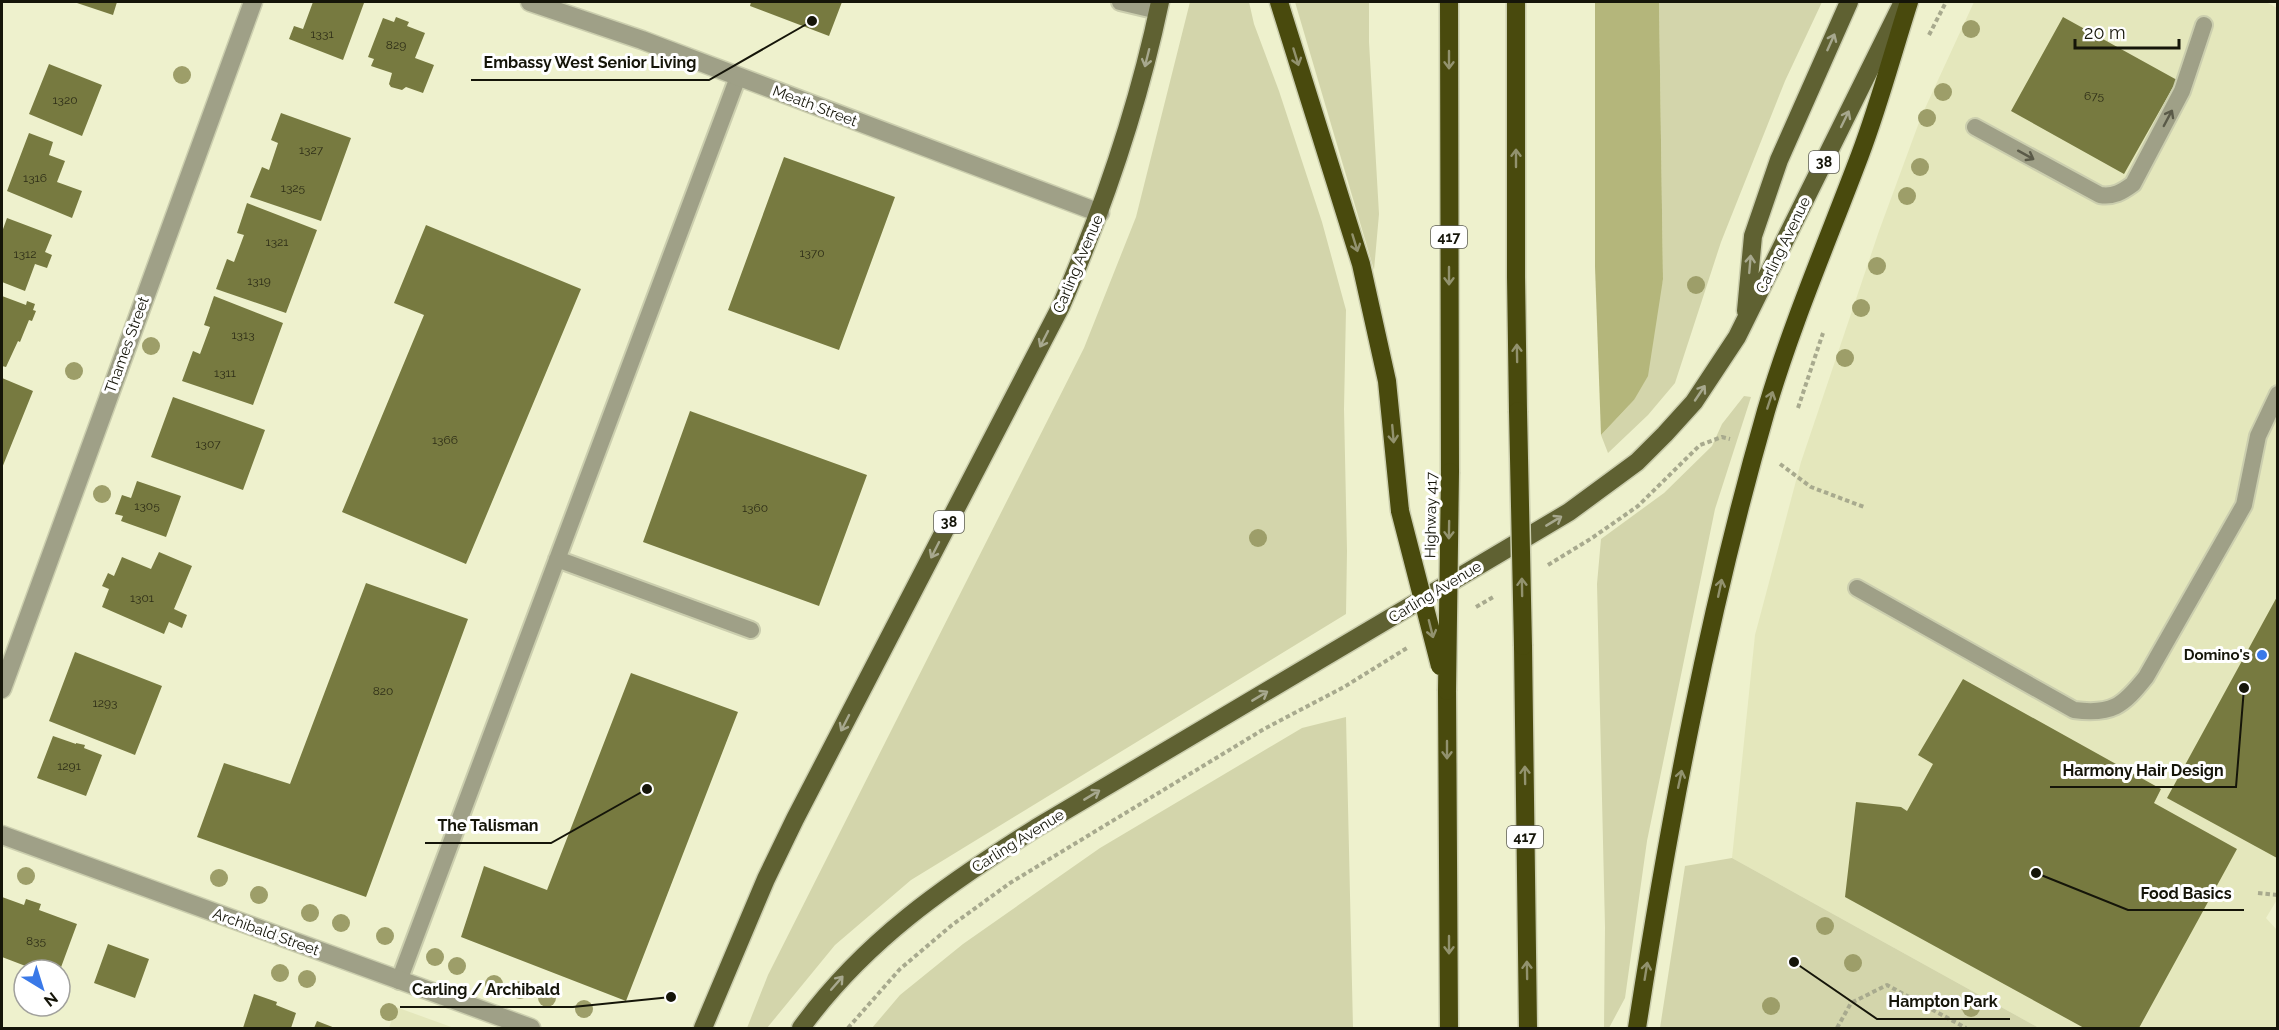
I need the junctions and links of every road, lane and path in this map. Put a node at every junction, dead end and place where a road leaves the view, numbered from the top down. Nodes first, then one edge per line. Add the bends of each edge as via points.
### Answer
1 (253, 2) edge
2 (530, 2) edge
3 (1120, 2) edge
4 (1279, 2) edge
5 (1449, 2) edge
6 (1516, 2) edge
7 (1849, 2) edge
8 (1903, 2) edge
9 (1909, 2) edge
10 (1159, 6) edge
11 (2204, 25) dead end
12 (738, 77) junction
13 (1975, 127) dead end
14 (1100, 213) junction
15 (1745, 322) junction
16 (2277, 394) edge
17 (1778, 463) dead end
18 (1638, 506) dead end
19 (1864, 507) dead end
20 (557, 560) junction
21 (1543, 567) dead end
22 (1857, 588) dead end
23 (1504, 590) dead end
24 (1474, 608) dead end
25 (751, 630) dead end
26 (1413, 645) dead end
27 (2, 689) edge
28 (1447, 691) junction
29 (2, 836) edge
30 (2258, 893) dead end
31 (2277, 896) edge
32 (399, 981) junction
33 (531, 1029) edge
34 (703, 1029) edge
35 (801, 1029) edge
36 (848, 1029) edge
37 (1449, 1029) edge
38 (1528, 1029) edge
39 (1637, 1029) edge
40 (1837, 1029) edge
41 (1966, 1029) edge

1 - 27 street, Thames Street
2 - 12 street, Meath Street
3 - 10 lane
4 -> 28 highway, bridge via 1361,264 1387,381 1400,511
5 -> 28 highway, Highway 417 / 417, bridge
38 -> 6 highway, 417, bridge via 1516,277
15 -> 7 main road via 1753,236 1779,160
15 -> 8 main road, Carling Avenue / 38
39 -> 9 highway via 1670,824 1739,505 1802,302 1861,153
10 -> 14 main road, Carling Avenue / 38 via 1131,121
13 -> 11 lane via 2100,195 2122,192 2133,184 2182,91
12 - 14 street, Meath Street
12 - 20 lane
14 -> 34 main road, Carling Avenue / 38 via 1062,306 795,819
35 -> 15 main road, Carling Avenue / 38 via 837,982 870,948 980,864 1569,512 1604,487 1637,462 1694,402
16 - 22 lane via 2258,436 2244,505 2146,677 2114,709 2095,713 2074,710
17 - 19 path via 1811,487
18 - 21 path
20 - 25 lane
20 - 32 lane
23 - 24 path
26 - 36 path via 1264,729 1010,883 900,969
28 -> 37 highway, Highway 417 / 417
29 - 32 street, Archibald Street
30 - 31 path
32 - 33 street, Archibald Street
40 - 41 path via 1851,1003 1887,985

